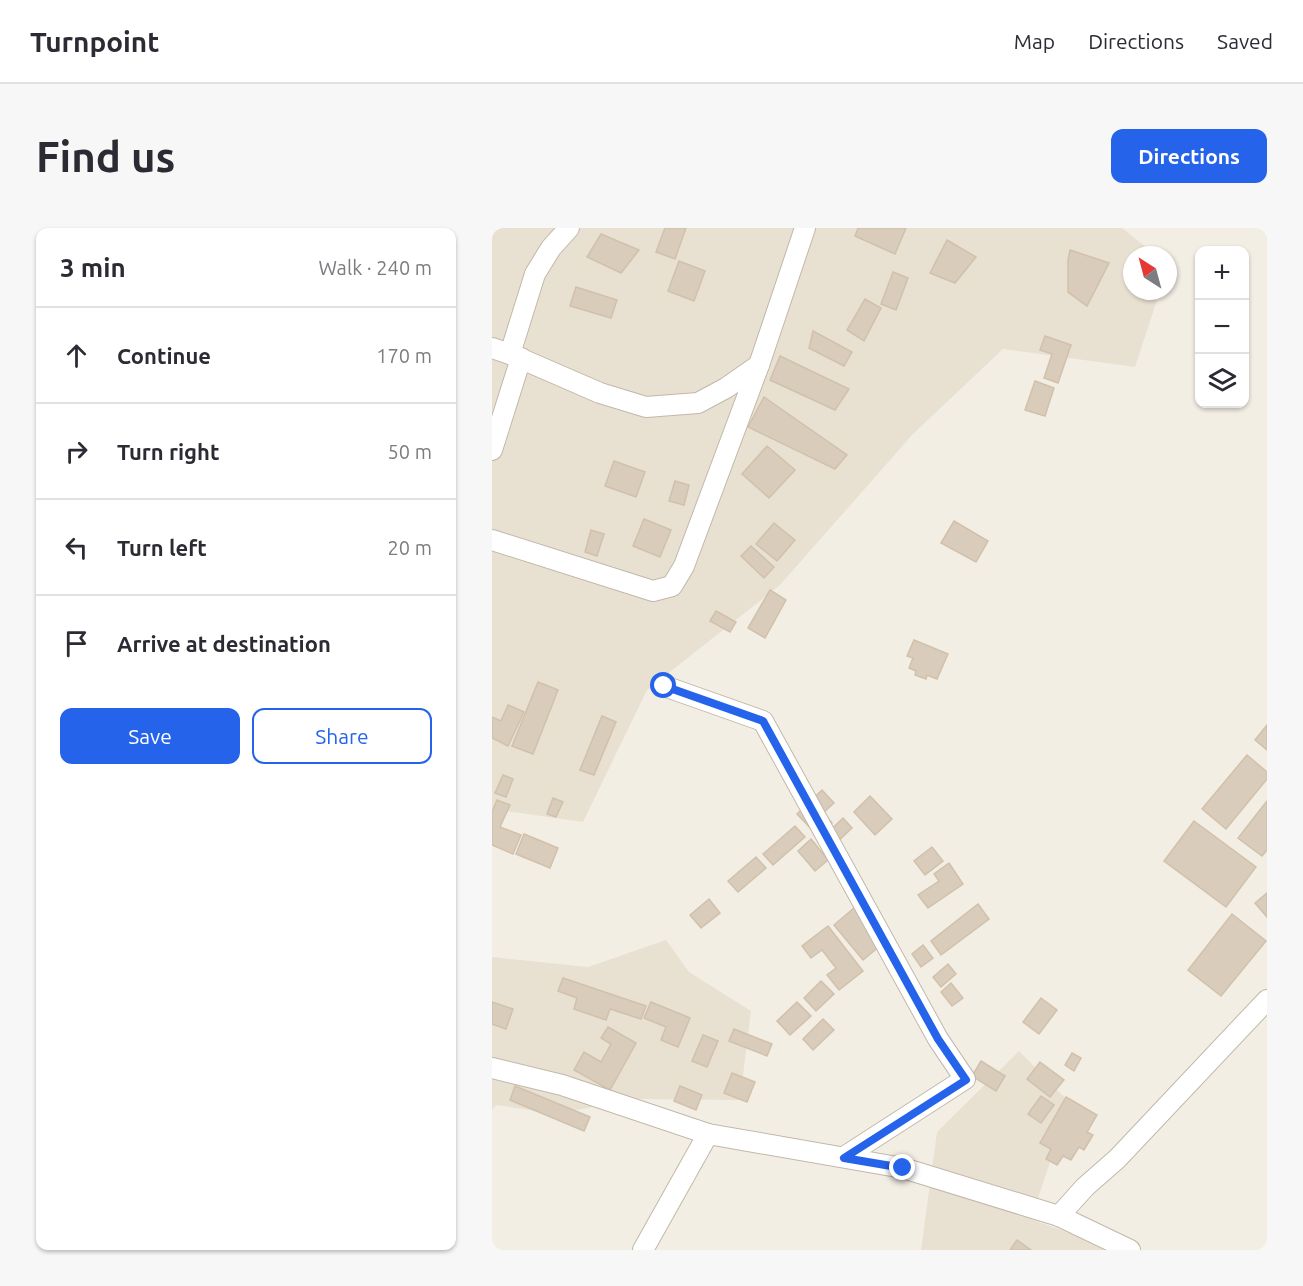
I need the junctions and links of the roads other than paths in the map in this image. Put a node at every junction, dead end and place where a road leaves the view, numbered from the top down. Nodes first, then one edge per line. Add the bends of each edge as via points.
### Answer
1 (569, 228) edge
2 (805, 228) edge
3 (508, 354) edge
4 (759, 365) junction
5 (492, 450) edge
6 (492, 540) edge
7 (664, 686) dead end
8 (1267, 1000) edge
9 (492, 1068) edge
10 (708, 1134) junction
11 (844, 1158) junction
12 (1059, 1216) junction
13 (643, 1250) edge
14 (1130, 1250) edge

1 - 3 street via 535,274
2 - 4 street
3 - 4 street via 600,393 646,406 698,403
3 - 5 street
4 - 6 street via 684,566 672,586 652,591
7 - 11 street via 763,721 938,1039 966,1080
8 - 12 street
9 - 10 street via 562,1085
10 - 11 street
10 - 13 street
11 - 12 street via 903,1168
12 - 14 street

